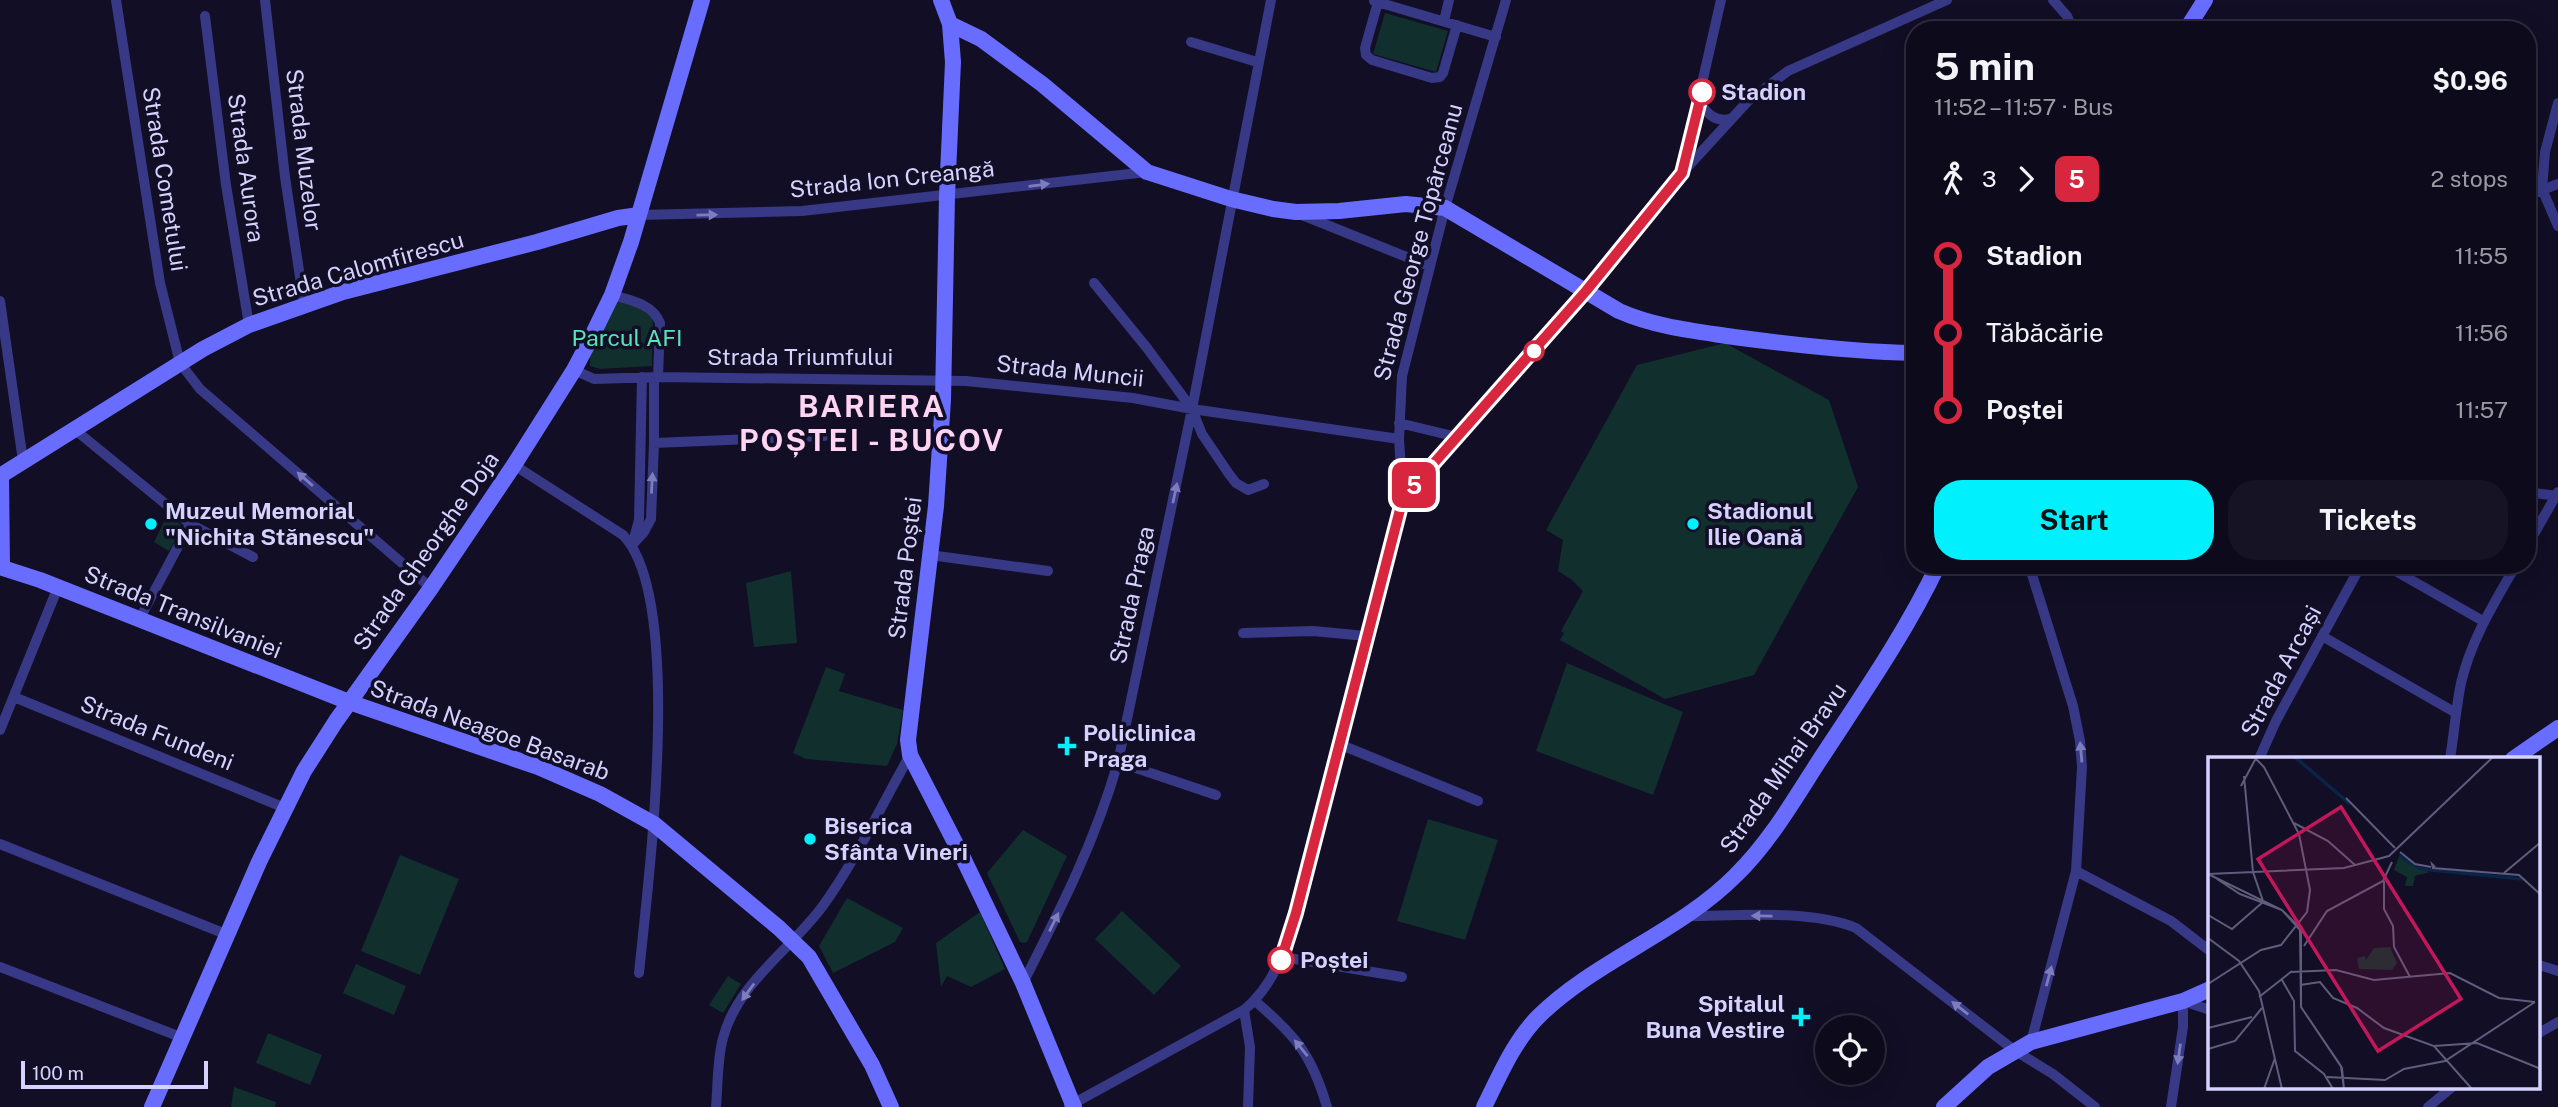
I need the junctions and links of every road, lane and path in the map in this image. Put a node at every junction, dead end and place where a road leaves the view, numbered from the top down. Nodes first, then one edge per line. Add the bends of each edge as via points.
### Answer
1 (117, 0) edge
2 (265, 0) edge
3 (941, 0) edge
4 (1271, 0) edge
5 (1449, 0) edge
6 (1506, 0) edge
7 (1721, 0) edge
8 (1947, 0) edge
9 (2053, 0) edge
10 (2205, 0) edge
11 (1375, 1) edge
12 (702, 2) edge
13 (205, 16) dead end
14 (1444, 21) junction
15 (2069, 21) edge
16 (2192, 21) edge
17 (950, 23) junction
18 (1457, 25) junction
19 (1496, 37) junction
20 (1191, 43) dead end
21 (1257, 62) junction
22 (1700, 103) junction
23 (2558, 103) edge
24 (1730, 119) junction
25 (1147, 172) junction
26 (1682, 173) junction
27 (2558, 184) edge
28 (2542, 189) junction
29 (2536, 192) edge
30 (947, 196) junction
31 (1231, 199) junction
32 (1445, 208) junction
33 (1296, 212) junction
34 (639, 215) junction
35 (2558, 226) edge
36 (1429, 266) junction
37 (1094, 283) dead end
38 (1586, 291) junction
39 (612, 295) junction
40 (0, 301) edge
41 (304, 304) junction
42 (249, 325) junction
43 (1906, 353) edge
44 (180, 363) junction
45 (574, 370) junction
46 (651, 377) junction
47 (944, 379) junction
48 (1192, 409) junction
49 (1399, 424) junction
50 (74, 429) junction
51 (824, 436) dead end
52 (1457, 437) junction
53 (1399, 439) junction
54 (654, 443) junction
55 (23, 461) junction
56 (514, 465) junction
57 (0, 475) edge
58 (1264, 484) dead end
59 (2536, 493) edge
60 (2557, 495) edge
61 (1403, 498) junction
62 (190, 524) junction
63 (2536, 530) edge
64 (632, 545) junction
65 (930, 555) junction
66 (253, 557) dead end
67 (1, 567) edge
68 (1048, 571) dead end
69 (1933, 574) edge
70 (2032, 574) edge
71 (2356, 574) edge
72 (2401, 574) edge
73 (2511, 574) edge
74 (58, 587) junction
75 (431, 588) junction
76 (139, 620) junction
77 (2483, 621) junction
78 (1243, 633) dead end
79 (1366, 636) junction
80 (2322, 636) junction
81 (13, 697) junction
82 (348, 702) junction
83 (2456, 713) junction
84 (2558, 728) edge
85 (0, 730) edge
86 (1339, 744) junction
87 (910, 755) junction
88 (2260, 757) edge
89 (2450, 757) edge
90 (2516, 757) edge
91 (1118, 762) junction
92 (1216, 795) dead end
93 (1478, 801) dead end
94 (285, 808) junction
95 (654, 824) junction
96 (0, 844) edge
97 (2076, 872) junction
98 (1684, 916) junction
99 (228, 935) junction
100 (792, 940) junction
101 (2208, 949) edge
102 (1283, 957) junction
103 (2540, 965) edge
104 (0, 967) edge
105 (2558, 971) edge
106 (639, 973) dead end
107 (1402, 977) dead end
108 (1023, 983) junction
109 (2208, 990) edge
110 (2183, 1001) junction
111 (1255, 1002) junction
112 (2208, 1009) edge
113 (1244, 1010) junction
114 (2558, 1022) edge
115 (2540, 1032) edge
116 (183, 1038) junction
117 (2031, 1042) junction
118 (2014, 1050) junction
119 (2449, 1090) edge
120 (1071, 1106) edge
121 (152, 1107) edge
122 (716, 1107) edge
123 (891, 1107) edge
124 (1248, 1107) edge
125 (1327, 1107) edge
126 (1484, 1107) edge
127 (1944, 1107) edge
128 (2095, 1107) edge
129 (2171, 1107) edge
130 (2428, 1107) edge

1 - 44 street, Strada Cometului via 160,283
2 - 41 street, Strada Muzelor
3 - 17 main road, Strada Poștei
4 - 21 street, Strada Praga
5 - 14 street
6 - 19 street, Strada George Topârceanu
7 - 22 street
8 - 24 street via 1788,71
9 - 15 street
10 - 16 main road
11 - 14 street
11 - 18 street via 1366,55 1432,78 1443,72
12 - 34 main road, Strada Gheorghe Doja
13 - 42 street, Strada Aurora
14 - 18 street
17 - 25 main road via 981,39 1042,84
17 - 30 main road, Strada Poștei via 953,62
18 - 19 street
19 - 32 street, Strada George Topârceanu
20 - 21 street
21 - 31 street, Strada Praga
22 - 24 street via 1717,120
22 - 26 street
23 - 28 street via 2545,152
24 - 26 street
30 -> 25 street, Strada Ion Creangă
25 - 31 main road
26 - 38 street
27 - 28 street
28 - 29 street
28 - 35 street
34 -> 30 street, Strada Ion Creangă via 802,211
30 - 47 main road, Strada Poștei
31 - 33 main road
31 - 48 street, Strada Praga
32 - 33 main road via 1406,204
32 - 36 street, Strada George Topârceanu
32 - 38 main road
33 - 36 street
34 - 39 main road, Strada Gheorghe Doja
34 - 41 main road, Strada Calomfirescu
36 - 49 street, Strada George Topârceanu via 1402,376
37 - 48 street
38 - 43 main road via 1628,315 1657,324 1818,348
38 - 52 street
39 - 45 main road, Strada Gheorghe Doja
39 - 46 street via 646,306 658,317
40 - 55 street
41 - 42 main road, Strada Calomfirescu
42 - 44 main road, Strada Calomfirescu
44 - 50 main road, Strada Calomfirescu
75 -> 44 street via 200,388
45 - 46 street, Strada Triumfului via 594,379
45 - 56 main road, Strada Gheorghe Doja
46 - 47 street, Strada Triumfului
46 - 54 street
46 - 64 street via 639,520
47 - 48 street, Strada Muncii via 1133,398
47 - 65 main road, Strada Poștei
48 - 53 street, Strada Muncii
48 - 58 street via 1202,434 1236,483 1248,490
91 -> 48 street, Strada Praga
49 - 52 street
49 - 53 street, Strada George Topârceanu
50 - 55 main road, Strada Calomfirescu
50 - 62 street
51 - 54 street
52 - 61 street
53 - 61 street, Strada George Topârceanu
64 -> 54 street via 651,519
55 - 57 main road, Strada Calomfirescu
56 - 64 street via 601,519
56 - 75 main road, Strada Gheorghe Doja
57 - 67 main road
59 - 60 street
60 - 63 street
61 - 79 street
62 - 66 street
62 - 76 street
64 - 95 street via 652,606 657,658
65 - 68 street
65 - 87 main road, Strada Poștei
67 - 74 main road, Strada Transilvaniei
69 - 98 main road, Strada Mihai Bravu via 1883,661 1769,835 1737,874
97 -> 70 street via 2082,795 2080,741
71 - 80 street, Strada Arcași
72 - 77 street
73 - 77 street
74 - 76 main road, Strada Transilvaniei
74 - 81 street
75 - 82 main road, Strada Gheorghe Doja
76 - 82 main road, Strada Transilvaniei
77 - 83 street via 2461,682
78 - 79 street via 1313,631
79 - 86 street
80 - 83 street
80 - 88 street, Strada Arcași
81 - 85 street
81 - 94 street, Strada Fundeni
82 - 94 main road, Strada Gheorghe Doja
82 - 95 main road, Strada Neagoe Basarab via 538,767
83 - 89 street
84 - 90 main road
86 - 93 street
86 - 102 street
87 - 100 street via 833,891
87 - 108 main road, Strada Poștei
91 - 92 street
108 -> 91 street, Strada Praga via 1089,849
94 - 99 main road, Strada Gheorghe Doja
95 - 100 main road, Strada Neagoe Basarab
95 - 106 street
96 - 99 street
97 - 101 street via 2171,921
117 -> 97 street
118 -> 98 street via 1867,936 1840,922
98 - 126 main road, Strada Mihai Bravu via 1591,976 1538,1017 1520,1040
99 - 116 main road, Strada Gheorghe Doja
100 -> 122 street via 758,978 729,1022 723,1038
100 - 123 main road, Strada Neagoe Basarab via 820,973
102 - 107 street
102 - 111 street
103 - 105 street
104 - 116 street
108 - 120 main road, Strada Poștei
109 - 110 main road
110 - 112 street
110 - 117 main road
110 -> 129 street
111 - 113 street
125 -> 111 street via 1308,1055
113 - 120 street
113 - 124 street via 1250,1047
114 - 115 street
116 - 121 main road, Strada Gheorghe Doja
117 - 118 main road
118 - 127 main road
118 - 128 street
119 - 130 street

